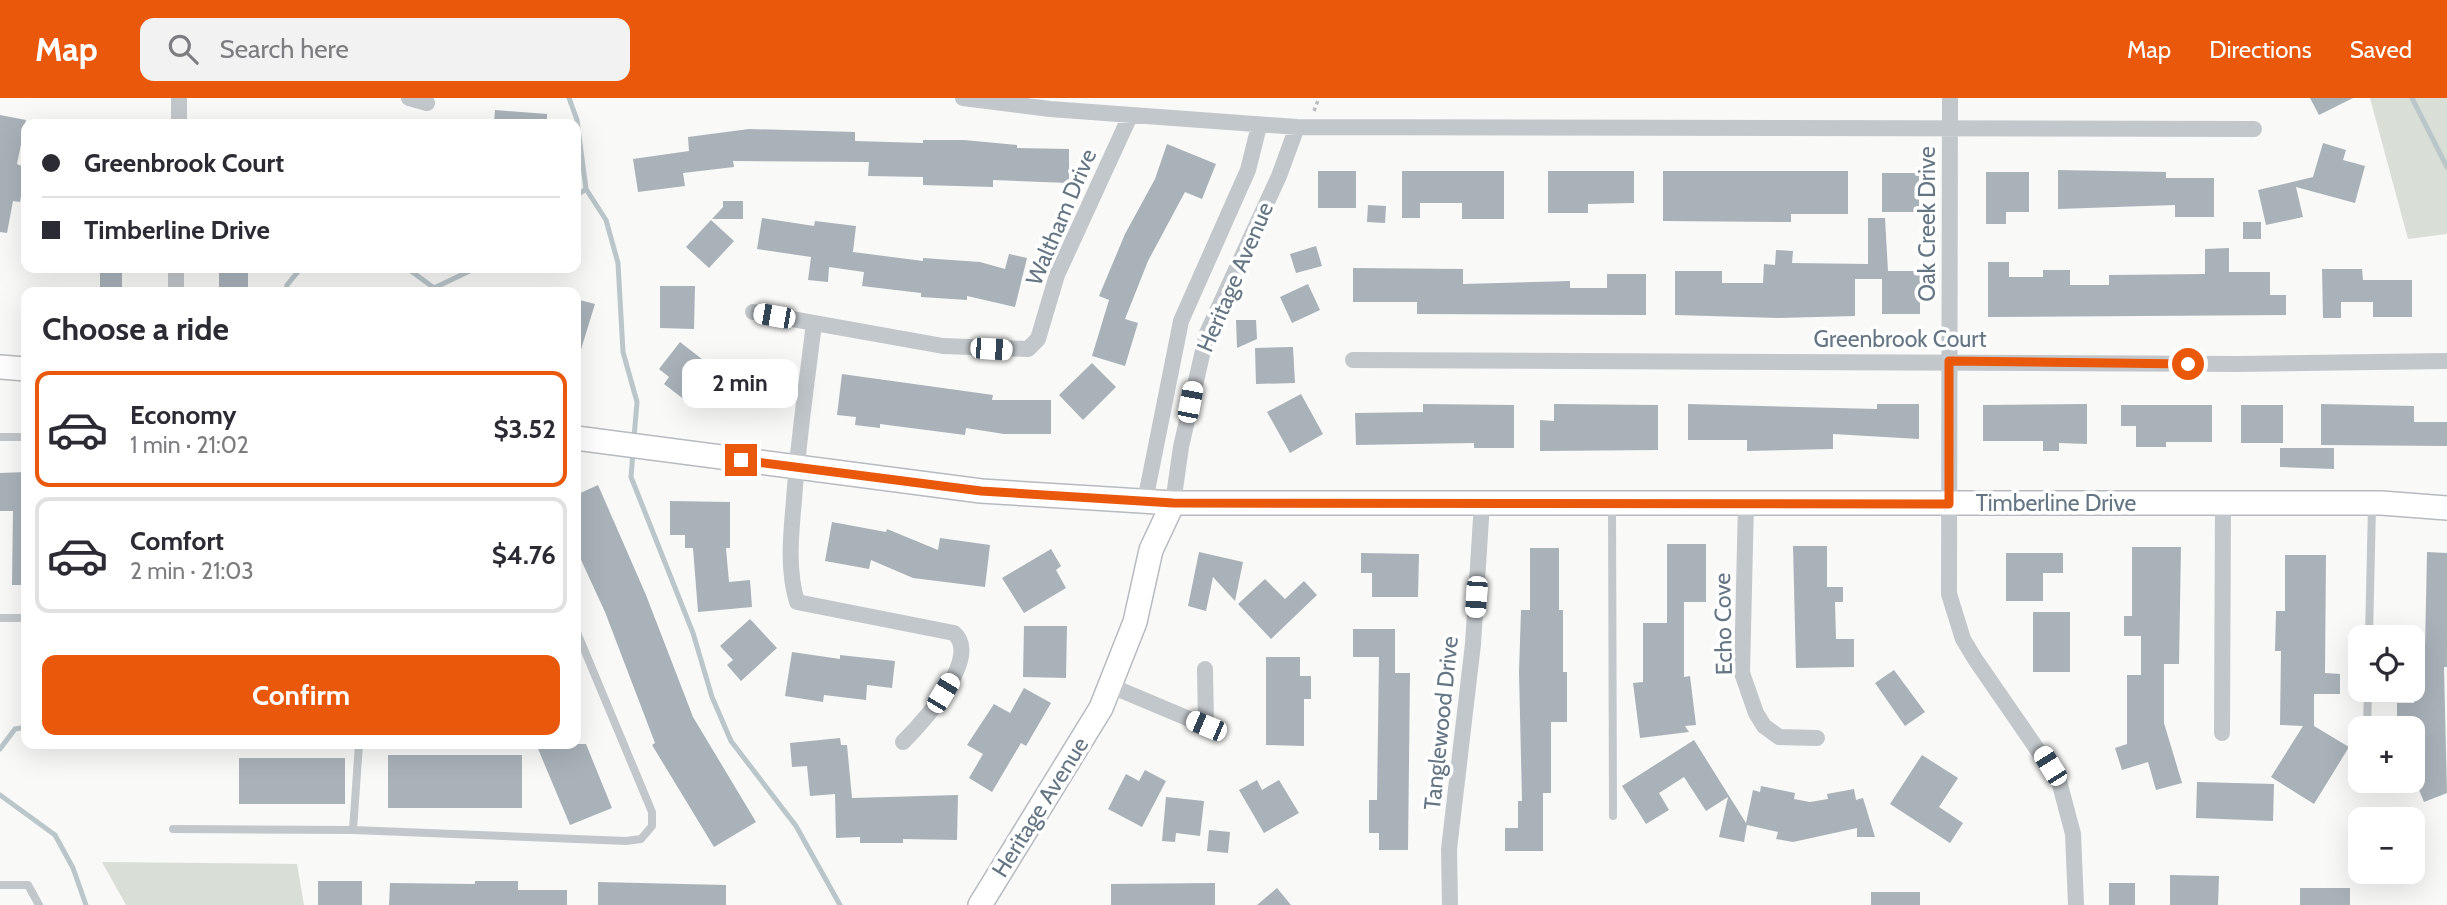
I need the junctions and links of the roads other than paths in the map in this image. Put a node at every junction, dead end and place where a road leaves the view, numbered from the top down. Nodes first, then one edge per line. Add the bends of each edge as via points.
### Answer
1 (179, 98) edge
2 (409, 98) edge
3 (963, 98) edge
4 (1950, 98) edge
5 (427, 103) dead end
6 (1130, 116) junction
7 (179, 119) edge
8 (1259, 126) junction
9 (1297, 127) junction
10 (1950, 128) junction
11 (2254, 129) dead end
12 (753, 312) dead end
13 (814, 323) junction
14 (1353, 360) dead end
15 (1949, 361) junction
16 (2446, 361) edge
17 (0, 367) edge
18 (21, 369) edge
19 (0, 437) edge
20 (21, 437) edge
21 (581, 439) edge
22 (796, 467) junction
23 (1145, 501) junction
24 (2223, 502) junction
25 (1173, 503) junction
26 (1482, 503) junction
27 (1612, 503) junction
28 (1746, 503) junction
29 (2372, 503) junction
30 (1949, 504) junction
31 (2447, 509) edge
32 (1151, 550) junction
33 (0, 618) edge
34 (21, 618) edge
35 (2369, 625) edge
36 (581, 642) edge
37 (1205, 669) dead end
38 (1111, 686) junction
39 (2222, 733) dead end
40 (1817, 738) dead end
41 (903, 742) dead end
42 (359, 749) edge
43 (1613, 816) dead end
44 (173, 829) dead end
45 (353, 830) junction
46 (0, 885) edge
47 (39, 905) edge
48 (980, 905) edge
49 (1450, 905) edge
50 (2076, 905) edge

1 - 7 street
2 - 5 street
3 - 6 street
4 - 10 street, Oak Creek Drive
6 - 8 street
6 - 13 street, Waltham Drive via 1057,275 1038,339 1028,349 943,345
8 - 9 street
8 - 23 street, Heritage Avenue via 1248,170 1181,321
9 - 10 street
9 - 25 street, Heritage Avenue via 1207,333
10 - 11 street
10 - 15 street, Oak Creek Drive
12 - 13 street, Waltham Drive
13 - 22 street
14 - 15 street, Greenbrook Court
15 - 16 street, Greenbrook Court
15 - 30 street, Oak Creek Drive
17 - 18 street
19 - 20 lane
21 - 22 street, Timberline Drive
22 - 23 street, Timberline Drive via 981,491
22 - 41 street via 790,547 797,602 897,620 954,633 961,639 956,671 930,715
23 - 25 street, Timberline Drive
23 - 32 street, Heritage Avenue
24 - 29 street, Timberline Drive
24 - 30 street, Timberline Drive
24 - 39 street
25 - 26 street, Timberline Drive
25 - 32 street, Heritage Avenue
26 - 27 street, Timberline Drive
26 - 49 street, Tanglewood Drive via 1473,644 1449,849
27 - 28 street, Timberline Drive
27 - 43 lane
28 - 30 street, Timberline Drive
28 - 40 street, Echo Cove via 1742,673 1764,726 1779,737
29 - 31 street, Timberline Drive
29 - 35 lane
30 - 50 street, Oak Creek Drive via 1949,594 1954,617 1975,659 2059,780 2073,834
32 - 38 street, Heritage Avenue via 1135,622
33 - 34 lane
36 - 45 lane via 652,812 652,826 641,839
37 - 38 street via 1206,726
38 - 48 street, Heritage Avenue
42 - 45 lane
44 - 45 lane
46 - 47 lane via 28,885

